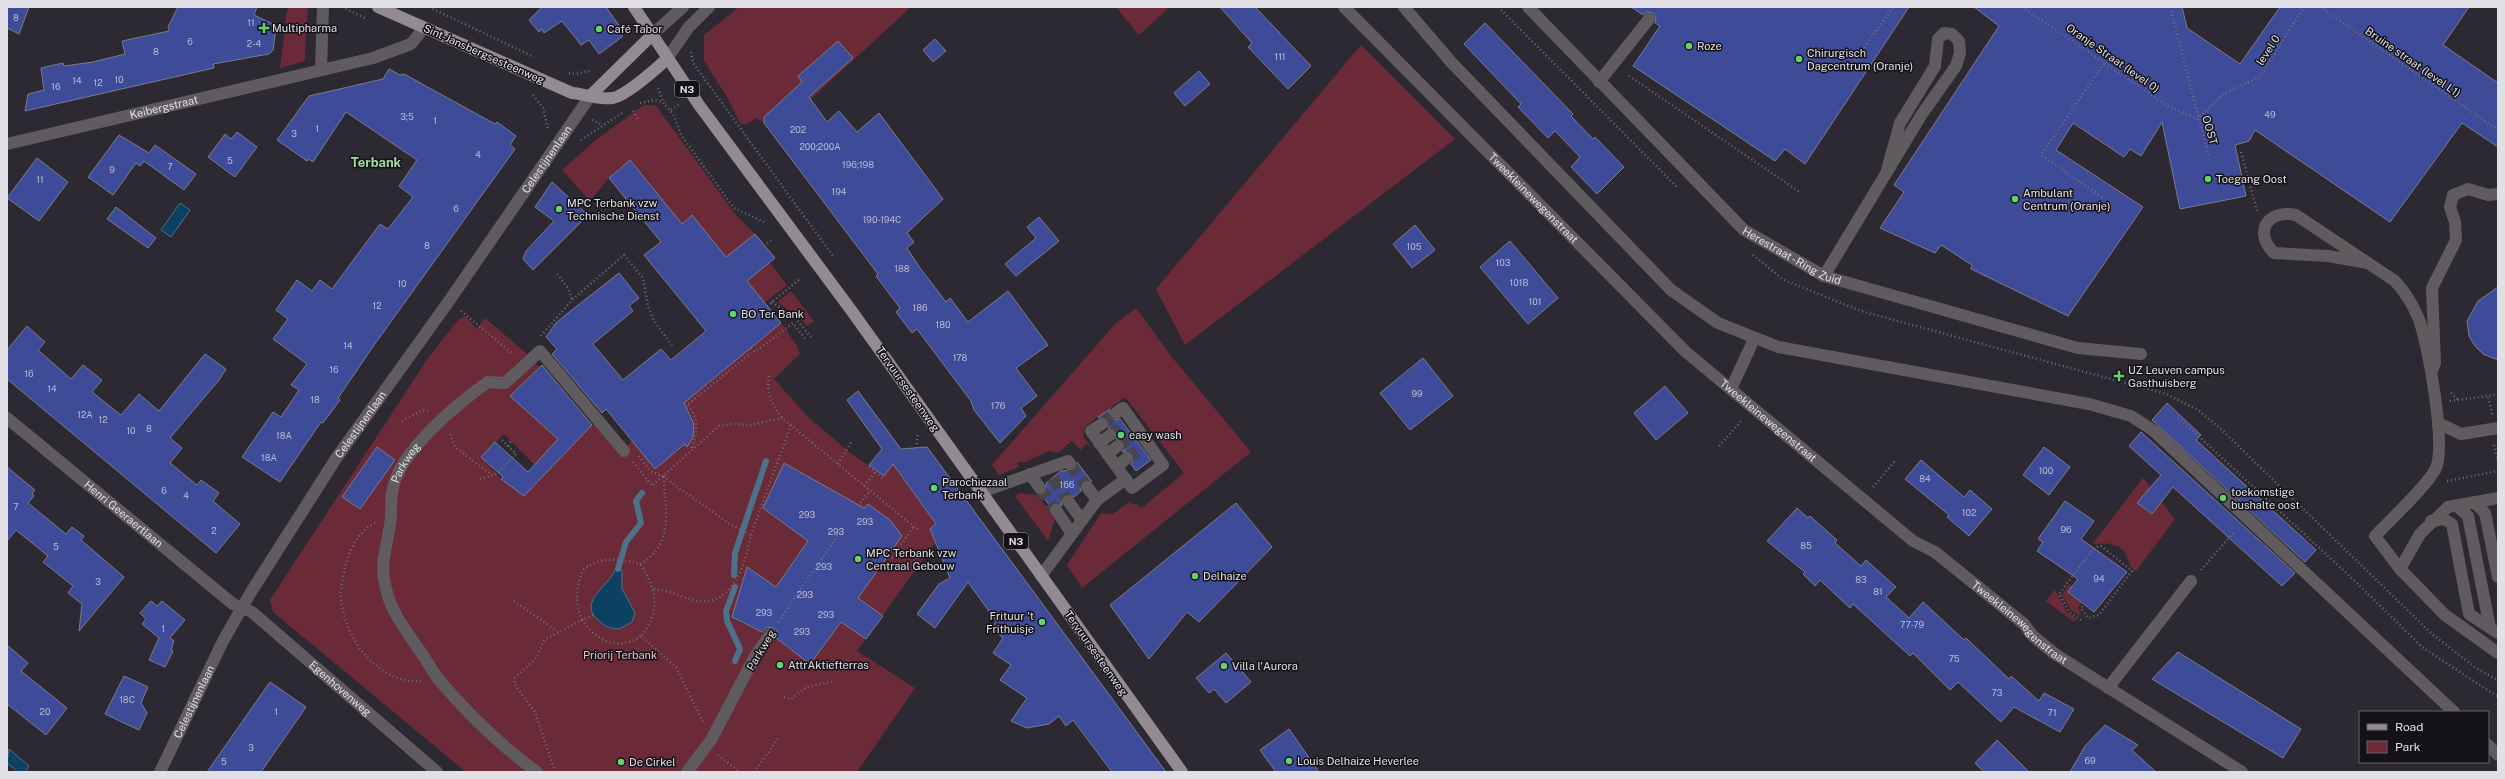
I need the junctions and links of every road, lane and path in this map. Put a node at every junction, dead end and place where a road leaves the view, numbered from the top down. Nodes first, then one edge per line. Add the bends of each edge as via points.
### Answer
1 (323, 7) edge
2 (378, 7) edge
3 (429, 7) edge
4 (634, 7) edge
5 (683, 7) edge
6 (709, 7) edge
7 (1344, 7) edge
8 (1404, 7) edge
9 (1528, 7) edge
10 (1893, 7) edge
11 (2022, 7) edge
12 (2170, 7) edge
13 (2304, 7) edge
14 (2320, 7) edge
15 (1649, 19) dead end
16 (285, 26) dead end
17 (309, 27) dead end
18 (424, 28) junction
19 (653, 34) junction
20 (691, 49) dead end
21 (538, 59) dead end
22 (667, 60) junction
23 (2105, 62) junction
24 (321, 70) junction
25 (1848, 70) dead end
26 (1629, 76) dead end
27 (1599, 82) junction
28 (708, 85) dead end
29 (534, 95) dead end
30 (590, 95) junction
31 (638, 103) dead end
32 (632, 107) dead end
33 (633, 111) dead end
34 (638, 119) dead end
35 (2198, 119) junction
36 (2498, 130) edge
37 (548, 135) dead end
38 (580, 140) dead end
39 (7, 144) edge
40 (2241, 152) dead end
41 (2209, 157) dead end
42 (1887, 170) junction
43 (1801, 193) dead end
44 (2498, 194) edge
45 (2102, 196) dead end
46 (767, 223) dead end
47 (2263, 235) junction
48 (771, 240) dead end
49 (764, 246) dead end
50 (2368, 263) junction
51 (557, 274) dead end
52 (1824, 276) junction
53 (800, 279) dead end
54 (572, 300) junction
55 (772, 302) junction
56 (767, 306) dead end
57 (465, 314) dead end
58 (811, 337) dead end
59 (538, 339) dead end
60 (1754, 339) junction
61 (806, 340) dead end
62 (672, 345) dead end
63 (751, 348) dead end
64 (752, 353) dead end
65 (2141, 354) dead end
66 (515, 356) dead end
67 (2430, 372) junction
68 (769, 376) dead end
69 (1731, 388) junction
70 (2488, 396) dead end
71 (2435, 403) junction
72 (1752, 409) junction
73 (1116, 413) dead end
74 (447, 414) junction
75 (2178, 416) dead end
76 (7, 418) edge
77 (782, 418) junction
78 (2438, 423) junction
79 (1102, 424) tunnel mouth
80 (791, 425) junction
81 (2498, 428) edge
82 (918, 433) dead end
83 (1110, 435) tunnel mouth
84 (2493, 439) dead end
85 (502, 440) dead end
86 (852, 441) dead end
87 (511, 442) dead end
88 (1100, 443) junction
89 (508, 446) junction
90 (1118, 446) tunnel mouth
91 (1720, 446) dead end
92 (692, 448) junction
93 (916, 448) dead end
94 (624, 451) joint
95 (1107, 454) junction
96 (638, 455) dead end
97 (1127, 458) tunnel mouth
98 (1895, 461) dead end
99 (2498, 462) edge
100 (838, 464) junction
101 (1070, 464) dead end
102 (1117, 466) junction
103 (869, 467) dead end
104 (876, 471) junction
105 (2498, 471) edge
106 (1030, 474) junction
107 (492, 475) junction
108 (664, 477) junction
109 (882, 478) dead end
110 (480, 479) dead end
111 (1126, 479) junction
112 (2452, 480) dead end
113 (864, 486) junction
114 (1087, 487) tunnel mouth
115 (1040, 488) tunnel mouth
116 (870, 491) junction
117 (981, 492) junction
118 (1863, 498) junction
119 (1071, 499) tunnel mouth
120 (1096, 500) junction
121 (2496, 500) edge
122 (2474, 502) junction
123 (858, 506) dead end
124 (2457, 506) junction
125 (1056, 510) tunnel mouth
126 (1084, 517) junction
127 (2432, 521) junction
128 (390, 525) junction
129 (914, 526) junction
130 (918, 530) dead end
131 (841, 531) dead end
132 (2234, 532) dead end
133 (1072, 534) junction
134 (751, 535) junction
135 (2330, 535) dead end
136 (892, 558) dead end
137 (640, 564) junction
138 (2400, 569) junction
139 (1041, 576) junction
140 (2498, 577) edge
141 (2191, 581) joint
142 (653, 589) junction
143 (514, 601) dead end
144 (2084, 604) dead end
145 (242, 608) junction
146 (593, 615) dead end
147 (582, 620) junction
148 (2081, 620) dead end
149 (2494, 630) edge
150 (557, 631) junction
151 (770, 634) joint
152 (641, 636) junction
153 (2498, 653) edge
154 (439, 680) junction
155 (2498, 680) edge
156 (832, 682) dead end
157 (2108, 688) junction
158 (784, 697) dead end
159 (2498, 697) edge
160 (2453, 711) edge
161 (778, 739) dead end
162 (709, 743) junction
163 (2489, 746) edge
164 (2498, 755) edge
165 (160, 772) edge
166 (437, 772) edge
167 (537, 772) edge
168 (555, 772) edge
169 (687, 772) edge
170 (740, 772) edge
171 (754, 772) edge
172 (1182, 772) edge
173 (2242, 772) edge

1 - 24 street
2 - 18 main road, Sint-Jansbergsesteenweg
3 - 21 path
4 - 19 main road, Tervuursesteenweg / N3
5 - 19 street
6 - 22 street via 688,28
7 - 69 street, Tweekleinewegenstraat via 1686,352
8 - 60 street via 1451,62 1671,290 1718,322
9 - 27 street, Herestraat - Ring Zuid
10 - 25 path
11 - 23 path, Oranje Straat (level 0)
12 - 35 path, OOST
13 - 35 path, level 0 via 2260,77 2223,94
14 - 36 path, Bruine straat (level L1)
15 - 27 street
16 - 17 path
18 - 24 street, Keibergstraat via 411,44 373,58
18 - 30 main road, Sint-Jansbergsesteenweg via 572,93
19 - 22 main road, Tervuursesteenweg / N3
19 - 30 main road
20 - 28 path via 693,63
22 - 30 main road, Sint-Jansbergsesteenweg via 614,98
22 - 117 main road, Tervuursesteenweg / N3
23 - 35 path, Oranje Straat (level 0) via 2168,106
23 - 45 path, Oranje Straat (level 0) via 2041,155
24 - 39 street, Keibergstraat
26 - 43 path
27 - 52 street, Herestraat - Ring Zuid via 1744,230
29 - 37 path via 543,108
30 - 145 street, Celestijnenlaan via 458,288 337,457
31 - 46 path via 654,100 663,102 674,116 681,134 734,208
32 - 38 path
33 - 34 path
35 - 41 path, OOST
40 - 47 path
42 - 42 street via 1956,66 1960,53 1959,41 1952,34 1944,34 1938,38 1935,66 1900,123
42 - 52 street
44 - 67 street via 2488,195 2468,189 2453,196 2450,207 2455,222 2456,240 2432,288 2435,363
47 - 50 street via 2274,253 2328,256
47 - 50 street via 2266,224 2274,215 2296,215
48 - 49 path
50 - 67 street via 2395,281 2408,296 2418,318
51 - 54 path via 568,288
52 - 65 street, Herestraat - Ring Zuid via 2078,348
53 - 55 path
54 - 59 path
54 - 62 path via 624,255 643,278 648,306 654,321
55 - 56 path
55 - 58 path via 796,319
57 - 66 path
60 - 69 street
60 - 160 street via 1801,352 2089,404 2137,420 2154,431
61 - 63 path via 793,323 755,352
64 - 92 path via 687,405 697,423
67 - 71 street
68 - 77 path via 773,406
69 - 72 street, Tweekleinewegenstraat
70 - 71 path
71 - 78 street
72 - 91 path
72 - 118 street, Tweekleinewegenstraat
73 - 111 street via 1123,408 1128,423 1144,446 1163,465 1132,488
74 - 94 street, Parkweg via 488,382 506,383 540,351
74 - 107 path via 450,437 455,447
74 - 128 street, Parkweg via 404,461 393,488
75 - 159 path via 2422,647
76 - 145 street, Henri Geeraertlaan via 225,598
77 - 80 path
77 - 92 path via 751,425 719,426
78 - 81 street via 2461,434
78 - 138 street via 2439,447 2436,468 2375,536
79 - 88 street via 1091,431
80 - 100 path
80 - 134 path
82 - 93 path
83 - 88 street
84 - 99 path
85 - 89 path
86 - 100 path
87 - 89 path
88 - 95 street
89 - 107 path via 516,454
90 - 95 street
92 - 108 path
94 - 108 path via 652,486
95 - 102 street
96 - 108 path via 650,471
97 - 102 street
98 - 118 path
100 - 113 path
101 - 106 street via 1068,460 1052,472
102 - 111 street
103 - 104 path
104 - 109 path
104 - 113 path
105 - 112 path
106 - 115 street
106 - 117 street
107 - 110 path
108 - 134 path via 728,523
108 - 137 path via 664,536 656,552
111 - 120 street
113 - 116 path
114 - 120 street
116 - 123 path
116 - 129 path
117 - 139 main road, Tervuursesteenweg / N3
118 - 157 street, Tweekleinewegenstraat via 1913,541 1935,552 2000,604 2055,654
119 - 126 street
120 - 126 street
121 - 122 street
122 - 124 street
122 - 140 street via 2485,513
124 - 127 street via 2448,507
124 - 149 street via 2468,516
125 - 133 street
126 - 133 street
127 - 138 street via 2407,554
127 - 149 street via 2444,519 2452,524 2469,614
128 - 154 street, Parkweg via 384,545 384,584 404,628
128 - 154 path via 379,521 368,527 350,550 343,575 341,598 344,615 359,647 389,675 415,682
129 - 130 path
129 - 136 path
131 - 151 path, Parkweg
132 - 141 path
133 - 139 street
134 - 142 path via 740,575 733,586 721,595 707,601 698,601 667,590
135 - 155 path via 2432,634 2479,670
137 - 142 path
137 - 147 path via 614,559 590,565 581,575 577,591
138 - 153 street via 2445,615
139 - 172 main road, Tervuursesteenweg / N3
141 - 157 street
142 - 152 path via 654,614
143 - 150 path
144 - 148 path via 2081,608 2084,615 2088,618 2099,616 2132,571 2101,546 2095,547 2059,594 2070,613
145 - 165 street, Celestijnenlaan via 223,641
145 - 166 street, Egenhovenweg via 252,612
146 - 147 path
147 - 150 path
147 - 152 path via 595,636 612,645 629,642
150 - 168 path via 544,640 537,657 515,678 514,684 535,712
151 - 162 street, Parkweg via 754,658
152 - 162 path via 676,667 693,697
154 - 167 street, Parkweg via 496,741
156 - 158 path via 807,687 792,698
157 - 173 street, Tweekleinewegenstraat
161 - 171 path
162 - 169 street, Parkweg
162 - 170 path
163 - 164 street

